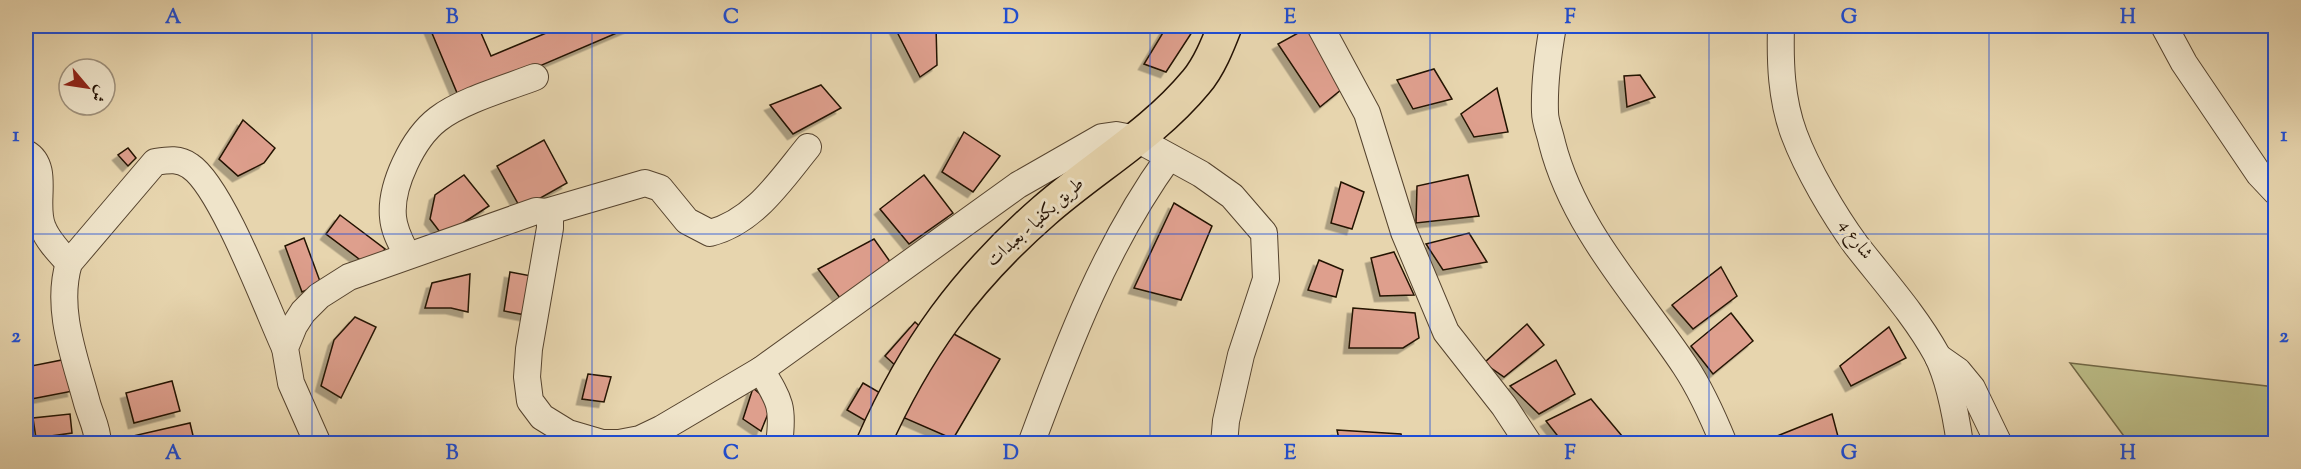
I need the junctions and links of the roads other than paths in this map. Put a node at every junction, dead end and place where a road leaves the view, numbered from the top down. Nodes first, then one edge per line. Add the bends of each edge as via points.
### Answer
1 (1225, 26) edge
2 (1320, 26) edge
3 (1553, 26) edge
4 (1781, 26) edge
5 (2164, 26) edge
6 (535, 76) dead end
7 (1137, 139) junction
8 (808, 147) dead end
9 (26, 153) edge
10 (1168, 157) junction
11 (2276, 192) edge
12 (546, 212) junction
13 (407, 255) junction
14 (69, 263) junction
15 (285, 348) junction
16 (1938, 357) junction
17 (761, 370) junction
18 (98, 444) edge
19 (318, 444) edge
20 (779, 444) edge
21 (873, 444) edge
22 (1031, 444) edge
23 (1224, 444) edge
24 (1529, 444) edge
25 (1724, 444) edge
26 (1960, 444) edge
27 (1998, 444) edge

1 - 7 main road, طريق بكفيا - بعبدات via 1197,81
2 - 24 street via 1367,113 1404,232 1446,332
3 - 25 street via 1546,61 1545,114 1560,169 1585,222 1685,367
4 - 16 street, شارع 4 via 1782,90 1808,168 1854,243 1912,316
5 - 11 street via 2184,63 2259,174
6 - 13 street via 437,119 407,157 394,198 393,216
7 - 10 street
7 - 17 street via 1102,137 1018,185
7 - 21 main road, طريق بكفيا - بعبدات via 1045,210 969,285 923,347
8 - 12 street via 770,194 745,217 723,230 710,233 687,221 660,188 645,183
9 - 14 street via 35,158 39,171 42,228
10 - 22 street via 1145,190 1095,281
10 - 23 street via 1232,196 1264,233 1266,279 1240,355
12 - 13 street via 536,211
12 - 17 street via 550,221 549,247 527,377 530,401 542,417 577,436 602,442 640,439
13 - 15 street via 349,277 319,296 303,312
14 - 15 street via 155,162 184,162 200,173 214,195
14 - 18 street via 63,282 63,310
15 - 19 street via 291,383
16 - 26 street, شارع 4 via 1955,411
16 - 27 street via 1958,371 1972,388
17 - 20 street via 779,399

